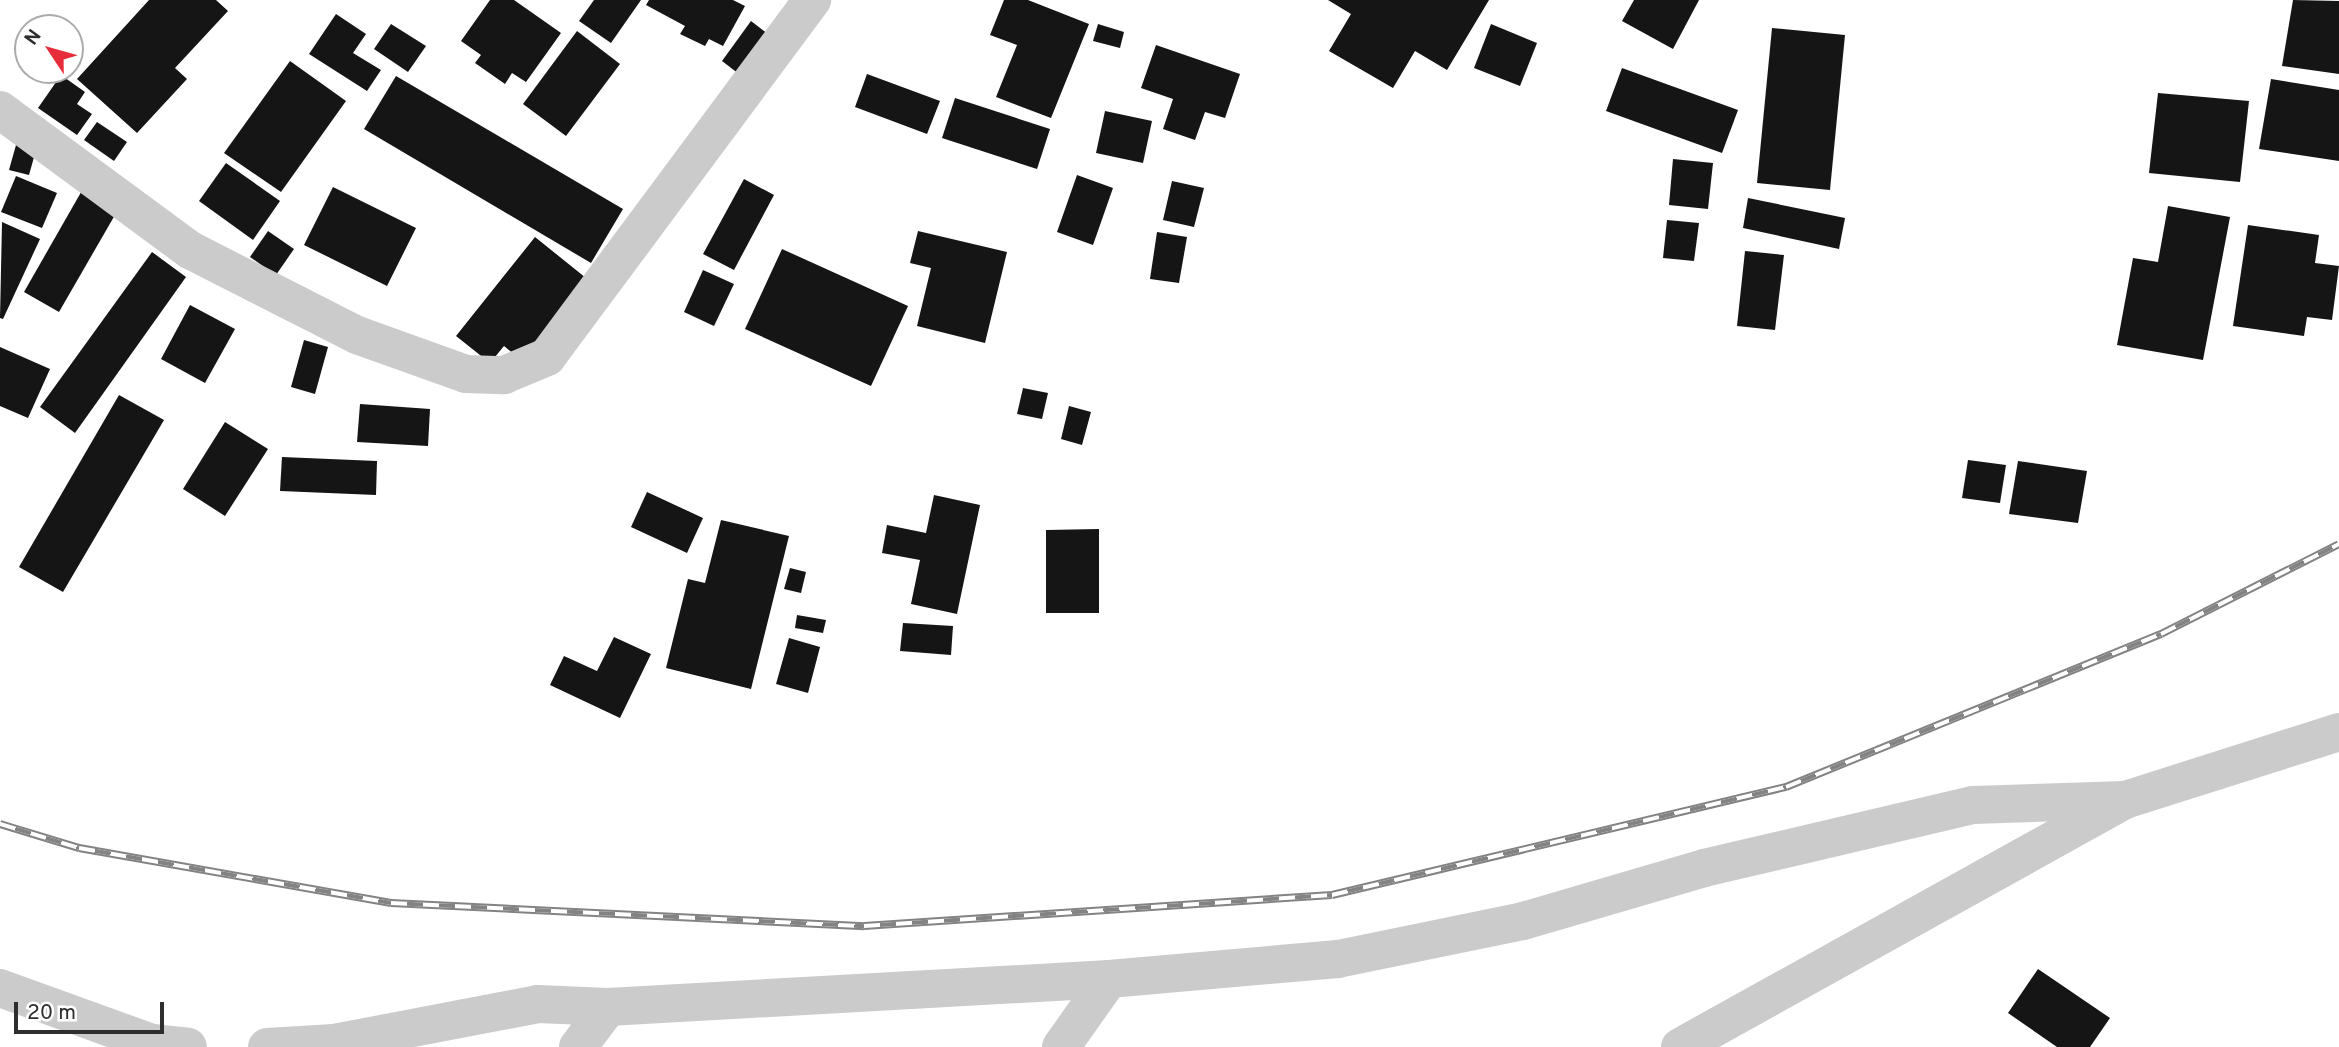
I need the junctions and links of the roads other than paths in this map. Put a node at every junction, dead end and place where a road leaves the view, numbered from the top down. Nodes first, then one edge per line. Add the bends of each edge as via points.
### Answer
1 (804, 3) edge
2 (0, 110) edge
3 (2339, 732) edge
4 (2125, 800) junction
5 (1110, 979) junction
6 (0, 988) edge
7 (608, 1007) junction
8 (188, 1047) edge
9 (267, 1047) edge
10 (578, 1047) edge
11 (1061, 1047) edge
12 (1680, 1047) edge

1 - 2 street via 547,357 504,374 466,374 357,335 190,250
3 - 4 street
4 - 5 street via 1973,805 1704,868 1523,921 1351,956
4 - 12 street
5 - 7 street
5 - 11 street
6 - 8 street via 152,1043
7 - 9 street via 538,1004 334,1043
7 - 10 street

